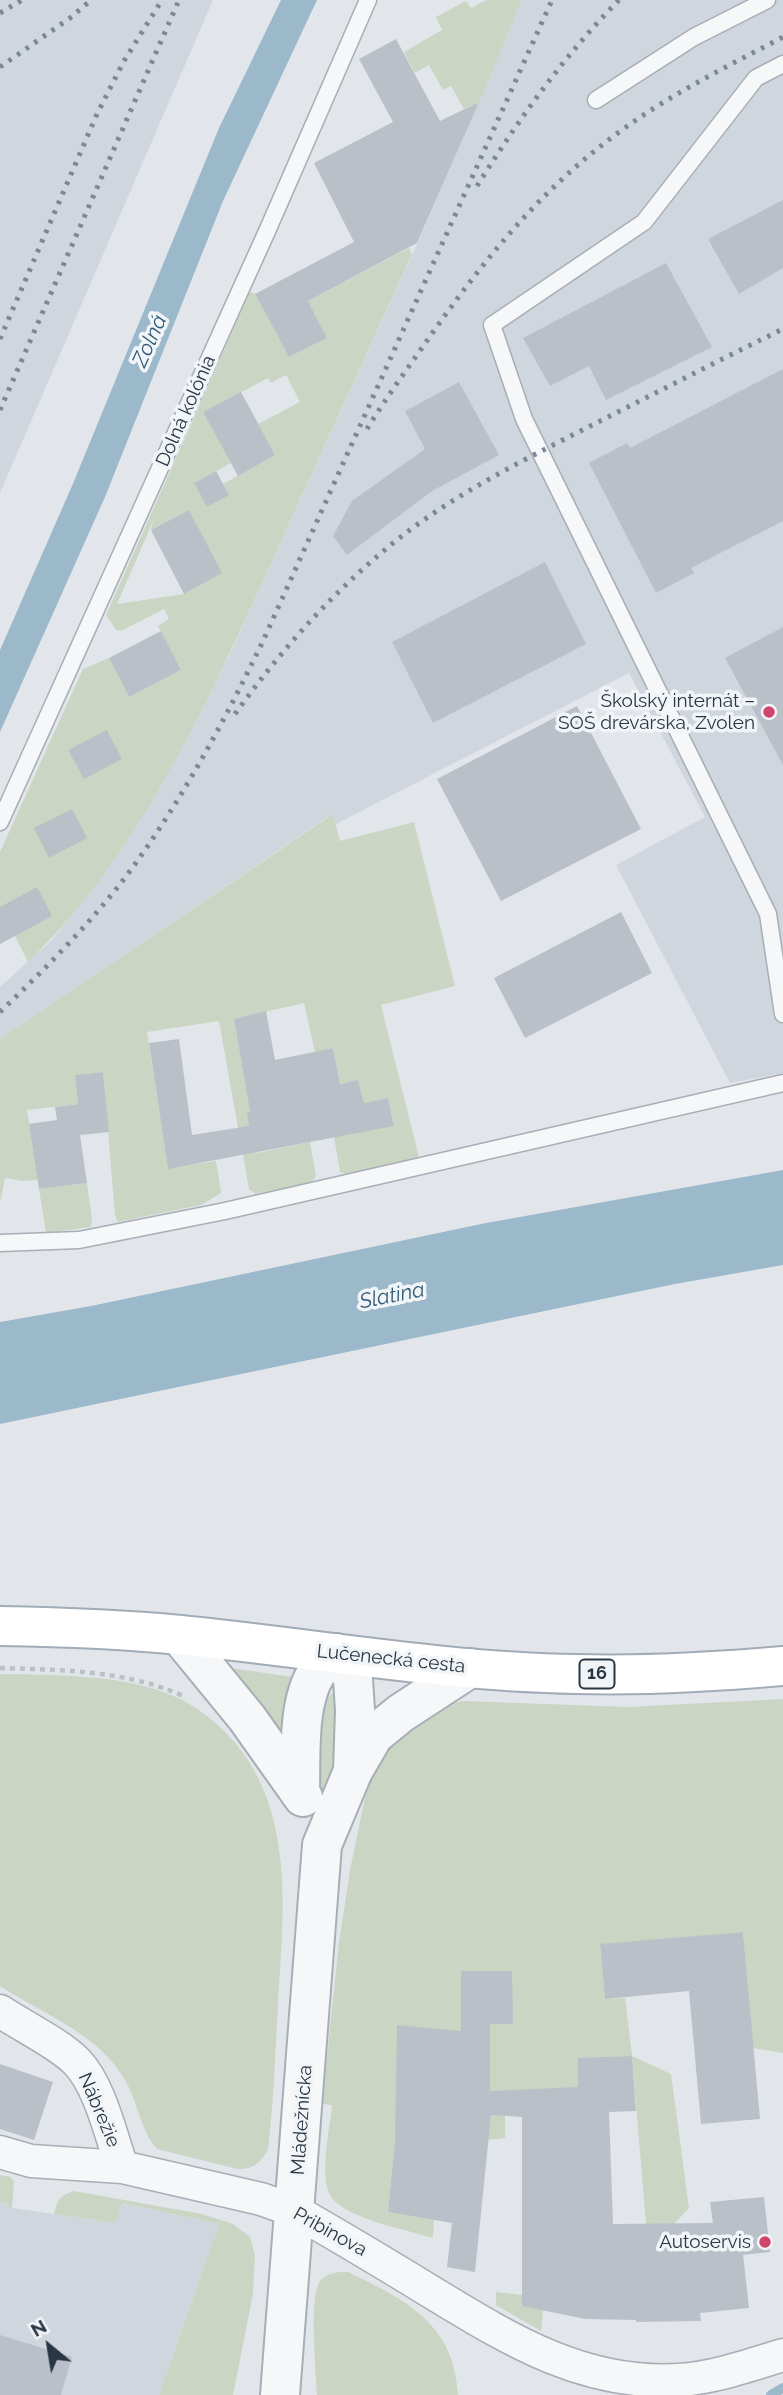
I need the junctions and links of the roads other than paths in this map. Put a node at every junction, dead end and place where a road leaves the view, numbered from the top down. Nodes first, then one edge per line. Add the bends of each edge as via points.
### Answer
1 (368, 0) edge
2 (767, 0) edge
3 (783, 65) edge
4 (596, 100) dead end
5 (0, 822) edge
6 (783, 1014) edge
7 (783, 1083) edge
8 (0, 1243) edge
9 (0, 1626) edge
10 (179, 1635) junction
11 (336, 1653) junction
12 (783, 1665) edge
13 (470, 1668) junction
14 (353, 1771) junction
15 (300, 1791) junction
16 (322, 1844) junction
17 (0, 2011) edge
18 (0, 2152) edge
19 (122, 2167) junction
20 (295, 2211) junction
21 (783, 2355) edge
22 (638, 2387) edge
23 (280, 2395) edge

1 - 5 lane, Dolná kolónia
2 - 4 lane via 694,37
3 - 6 lane via 756,78 644,222 492,325 524,419 768,914
7 - 8 lane via 225,1211 79,1240
9 - 10 main road, Lučenecká cesta / 16
10 - 11 main road, Lučenecká cesta / 16
10 - 15 street
11 - 13 main road, Lučenecká cesta / 16
11 - 14 street via 353,1679
11 - 15 street via 315,1675 307,1701 300,1729
12 - 13 main road, Lučenecká cesta / 16 via 723,1672 621,1674
13 - 14 street via 374,1735
14 - 16 street
15 - 16 street
16 - 20 street, Mládežnícka
17 - 19 street, Nábrežie via 82,2067
18 - 19 street, Pribinova via 31,2161
19 - 20 street, Pribinova
20 - 22 street, Pribinova via 512,2341
20 - 23 street, Mládežnícka
21 - 22 street, Pribinova

